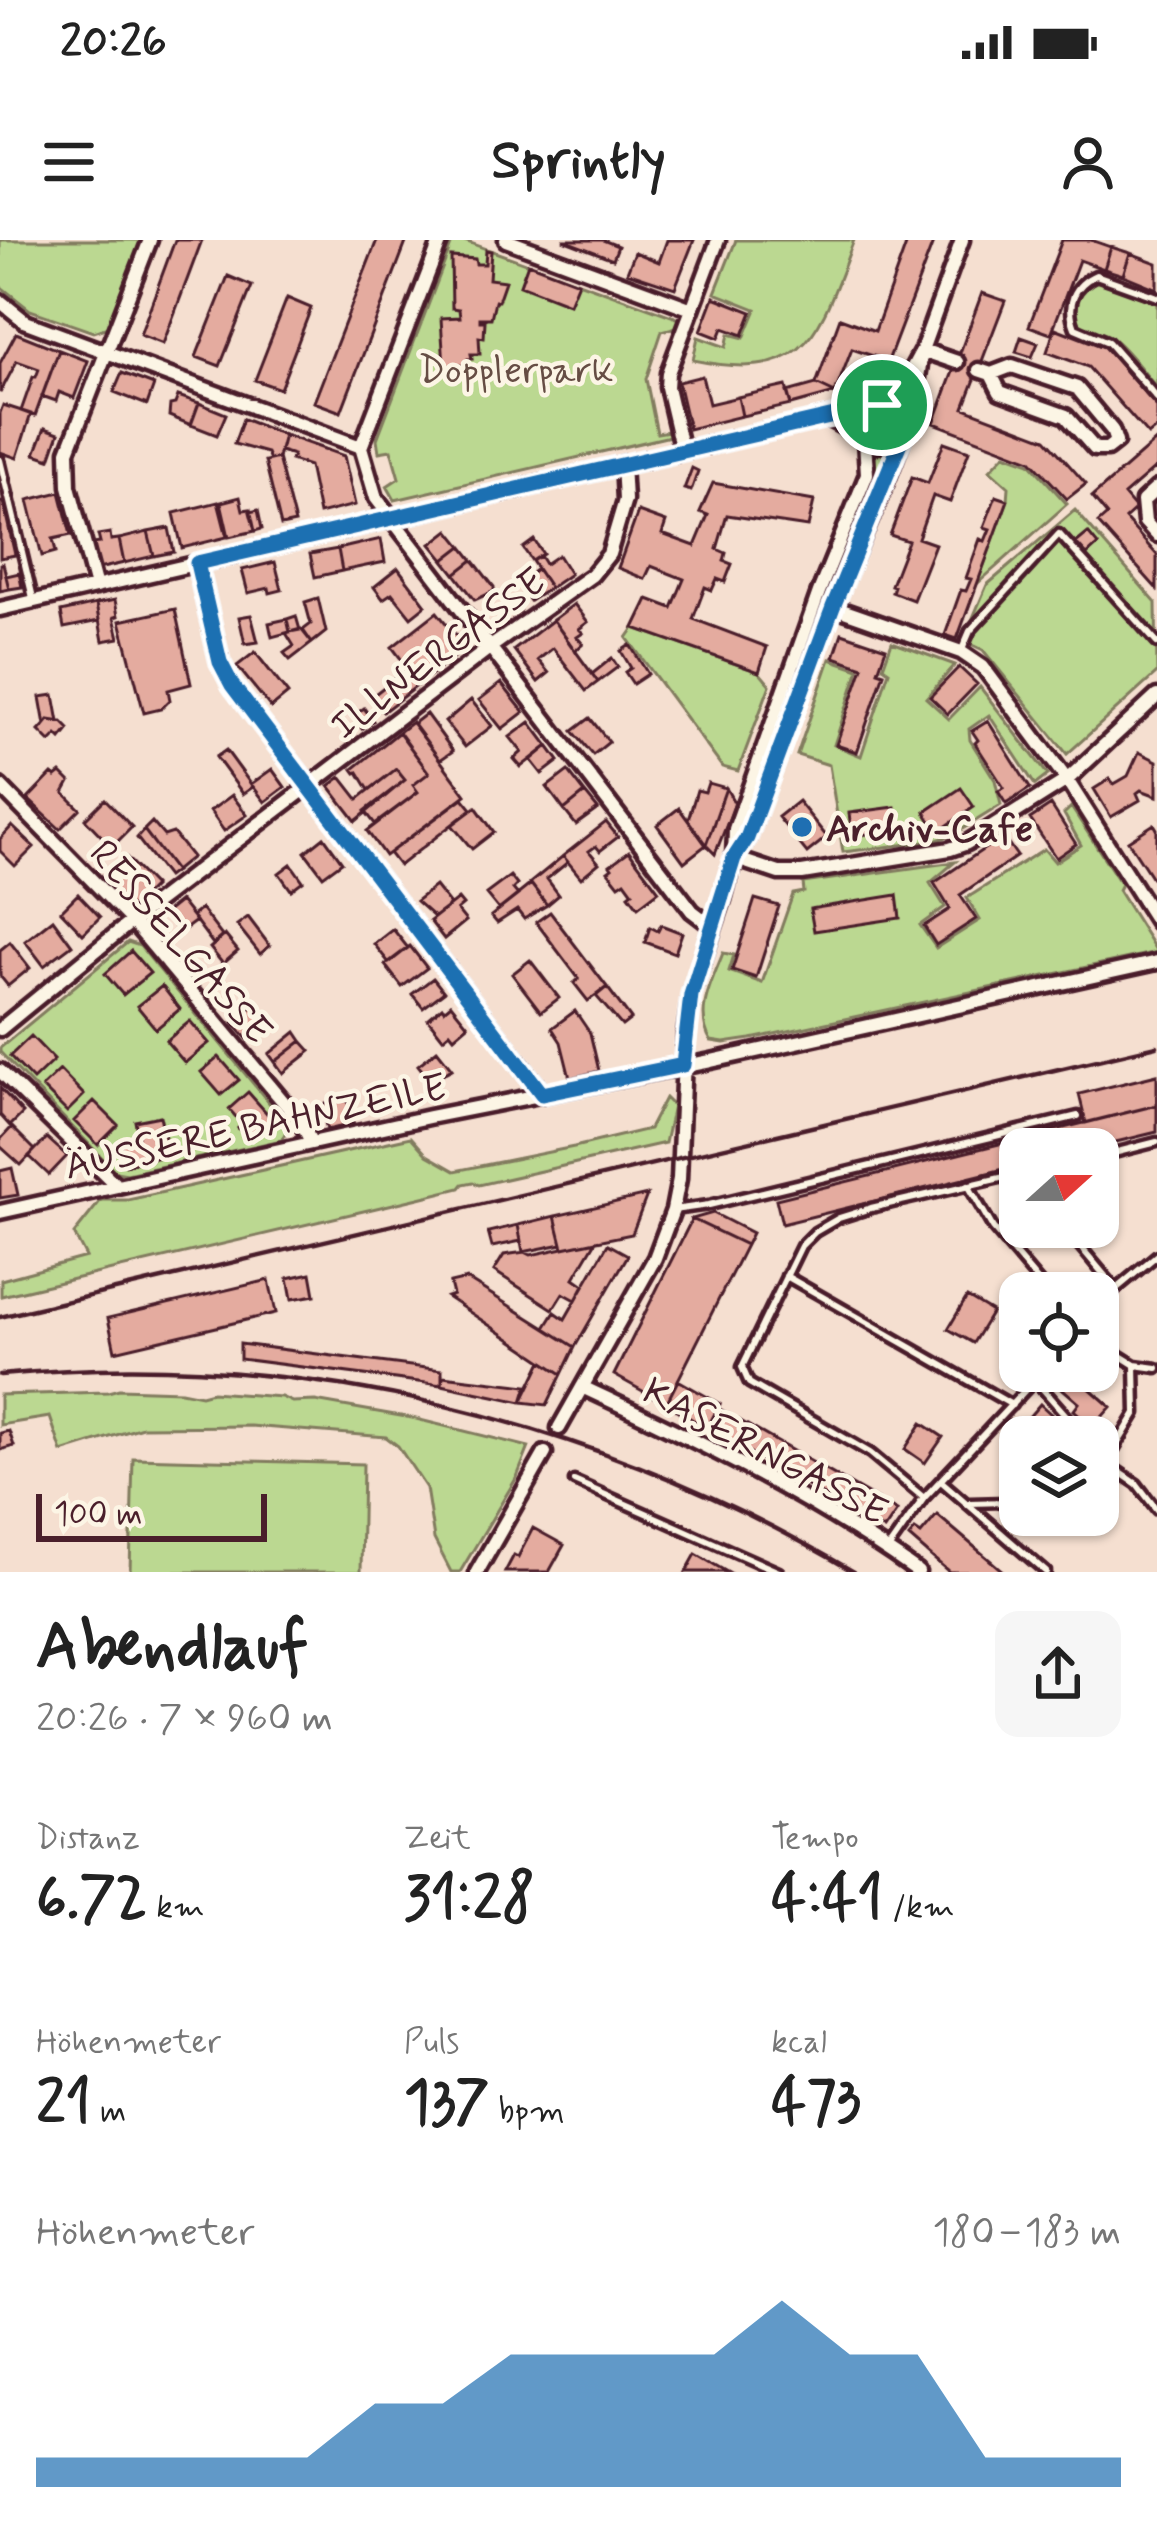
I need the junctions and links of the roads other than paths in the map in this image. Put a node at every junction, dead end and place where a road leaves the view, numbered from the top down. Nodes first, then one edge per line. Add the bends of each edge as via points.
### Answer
1 (150, 240) edge
2 (441, 240) edge
3 (506, 240) edge
4 (718, 240) edge
5 (962, 240) edge
6 (1157, 297) edge
7 (0, 301) edge
8 (692, 309) junction
9 (922, 350) junction
10 (107, 352) junction
11 (957, 362) dead end
12 (985, 372) joint
13 (1157, 398) edge
14 (882, 405) junction
15 (827, 418) junction
16 (906, 428) junction
17 (865, 439) junction
18 (361, 447) junction
19 (682, 451) junction
20 (0, 460) edge
21 (622, 464) junction
22 (1157, 488) edge
23 (390, 518) junction
24 (1157, 535) edge
25 (197, 563) junction
26 (96, 586) junction
27 (33, 601) junction
28 (833, 607) junction
29 (0, 609) edge
30 (1157, 643) edge
31 (492, 646) junction
32 (961, 652) junction
33 (1157, 697) edge
34 (1067, 780) junction
35 (309, 785) junction
36 (0, 787) edge
37 (734, 858) junction
38 (132, 921) junction
39 (1157, 922) edge
40 (713, 927) junction
41 (1157, 962) edge
42 (0, 1029) edge
43 (683, 1065) junction
44 (0, 1071) edge
45 (542, 1094) junction
46 (1078, 1116) dead end
47 (310, 1142) junction
48 (1157, 1142) edge
49 (1119, 1151) edge
50 (999, 1178) edge
51 (968, 1185) junction
52 (117, 1186) junction
53 (674, 1210) junction
54 (0, 1211) edge
55 (1082, 1248) edge
56 (1157, 1255) edge
57 (1030, 1272) edge
58 (1102, 1272) edge
59 (786, 1276) junction
60 (1119, 1287) edge
61 (1119, 1356) edge
62 (1135, 1366) junction
63 (1157, 1368) edge
64 (582, 1387) junction
65 (1024, 1392) edge
66 (1045, 1392) edge
67 (1012, 1406) junction
68 (1066, 1416) edge
69 (559, 1428) dead end
70 (1119, 1441) edge
71 (545, 1453) dead end
72 (1119, 1472) edge
73 (574, 1481) dead end
74 (940, 1481) junction
75 (924, 1498) junction
76 (999, 1502) edge
77 (966, 1503) junction
78 (1157, 1510) edge
79 (887, 1550) junction
80 (477, 1572) edge
81 (779, 1572) edge
82 (918, 1572) edge
83 (1046, 1572) edge

1 - 10 street
2 - 18 street
3 - 8 street
4 - 8 street
5 - 9 street
6 - 13 lane via 1096,275 1081,282 1070,316 1075,328 1108,342
7 - 10 street via 26,322
8 - 19 street via 667,387
9 - 11 street
9 - 14 street
9 - 16 street
10 - 18 street
10 - 26 street via 68,451 69,486
12 - 12 street via 1000,392 1066,416 1096,448 1115,442 1077,388 1012,365
14 - 15 street
14 - 16 street
14 - 17 street
15 - 17 street
15 - 19 street
16 - 17 street via 893,441
16 - 28 street
17 - 37 street via 867,474 735,829
18 - 23 street
19 - 21 street
20 - 27 lane
21 - 23 street
21 - 31 street, ILLNERGASSE via 625,500 609,554
22 - 24 street via 1143,501
23 - 25 street
23 - 31 street
25 - 26 street
25 - 35 street via 220,662
26 - 27 street
27 - 29 street
28 - 32 street
28 - 37 street
30 - 32 lane via 1059,534 970,631
31 - 35 street, ILLNERGASSE
31 - 40 street via 692,911
32 - 34 street
33 - 34 street
34 - 37 street via 950,849 802,873
34 - 39 street
35 - 38 street, ILLNERGASSE
35 - 45 street
36 - 38 street, RESSELGASSE
37 - 40 street
38 - 42 street, ILLNERGASSE
38 - 47 street, RESSELGASSE
40 - 43 street via 691,995
41 - 43 street, ÄUSSERE BAHNZEILE
43 - 45 street, ÄUSSERE BAHNZEILE
43 - 53 street
44 - 52 street
45 - 47 street, ÄUSSERE BAHNZEILE
46 - 53 lane
47 - 52 street, ÄUSSERE BAHNZEILE
48 - 49 lane
50 - 51 lane
51 - 57 lane
51 - 59 lane via 839,1218 801,1246
52 - 54 street, ÄUSSERE BAHNZEILE
53 - 64 street
55 - 58 lane
56 - 60 lane
59 - 67 lane
59 - 75 lane via 742,1367 749,1383 870,1453
61 - 62 lane
62 - 63 lane
62 - 70 lane via 1136,1413
64 - 69 street
64 - 79 street, KASERNGASSE via 722,1452
65 - 67 lane
66 - 68 lane
67 - 74 lane
71 - 80 street
72 - 78 lane
73 - 81 lane
74 - 75 lane
74 - 77 lane
75 - 79 lane
76 - 77 lane
77 - 83 lane
79 - 82 street, KASERNGASSE

